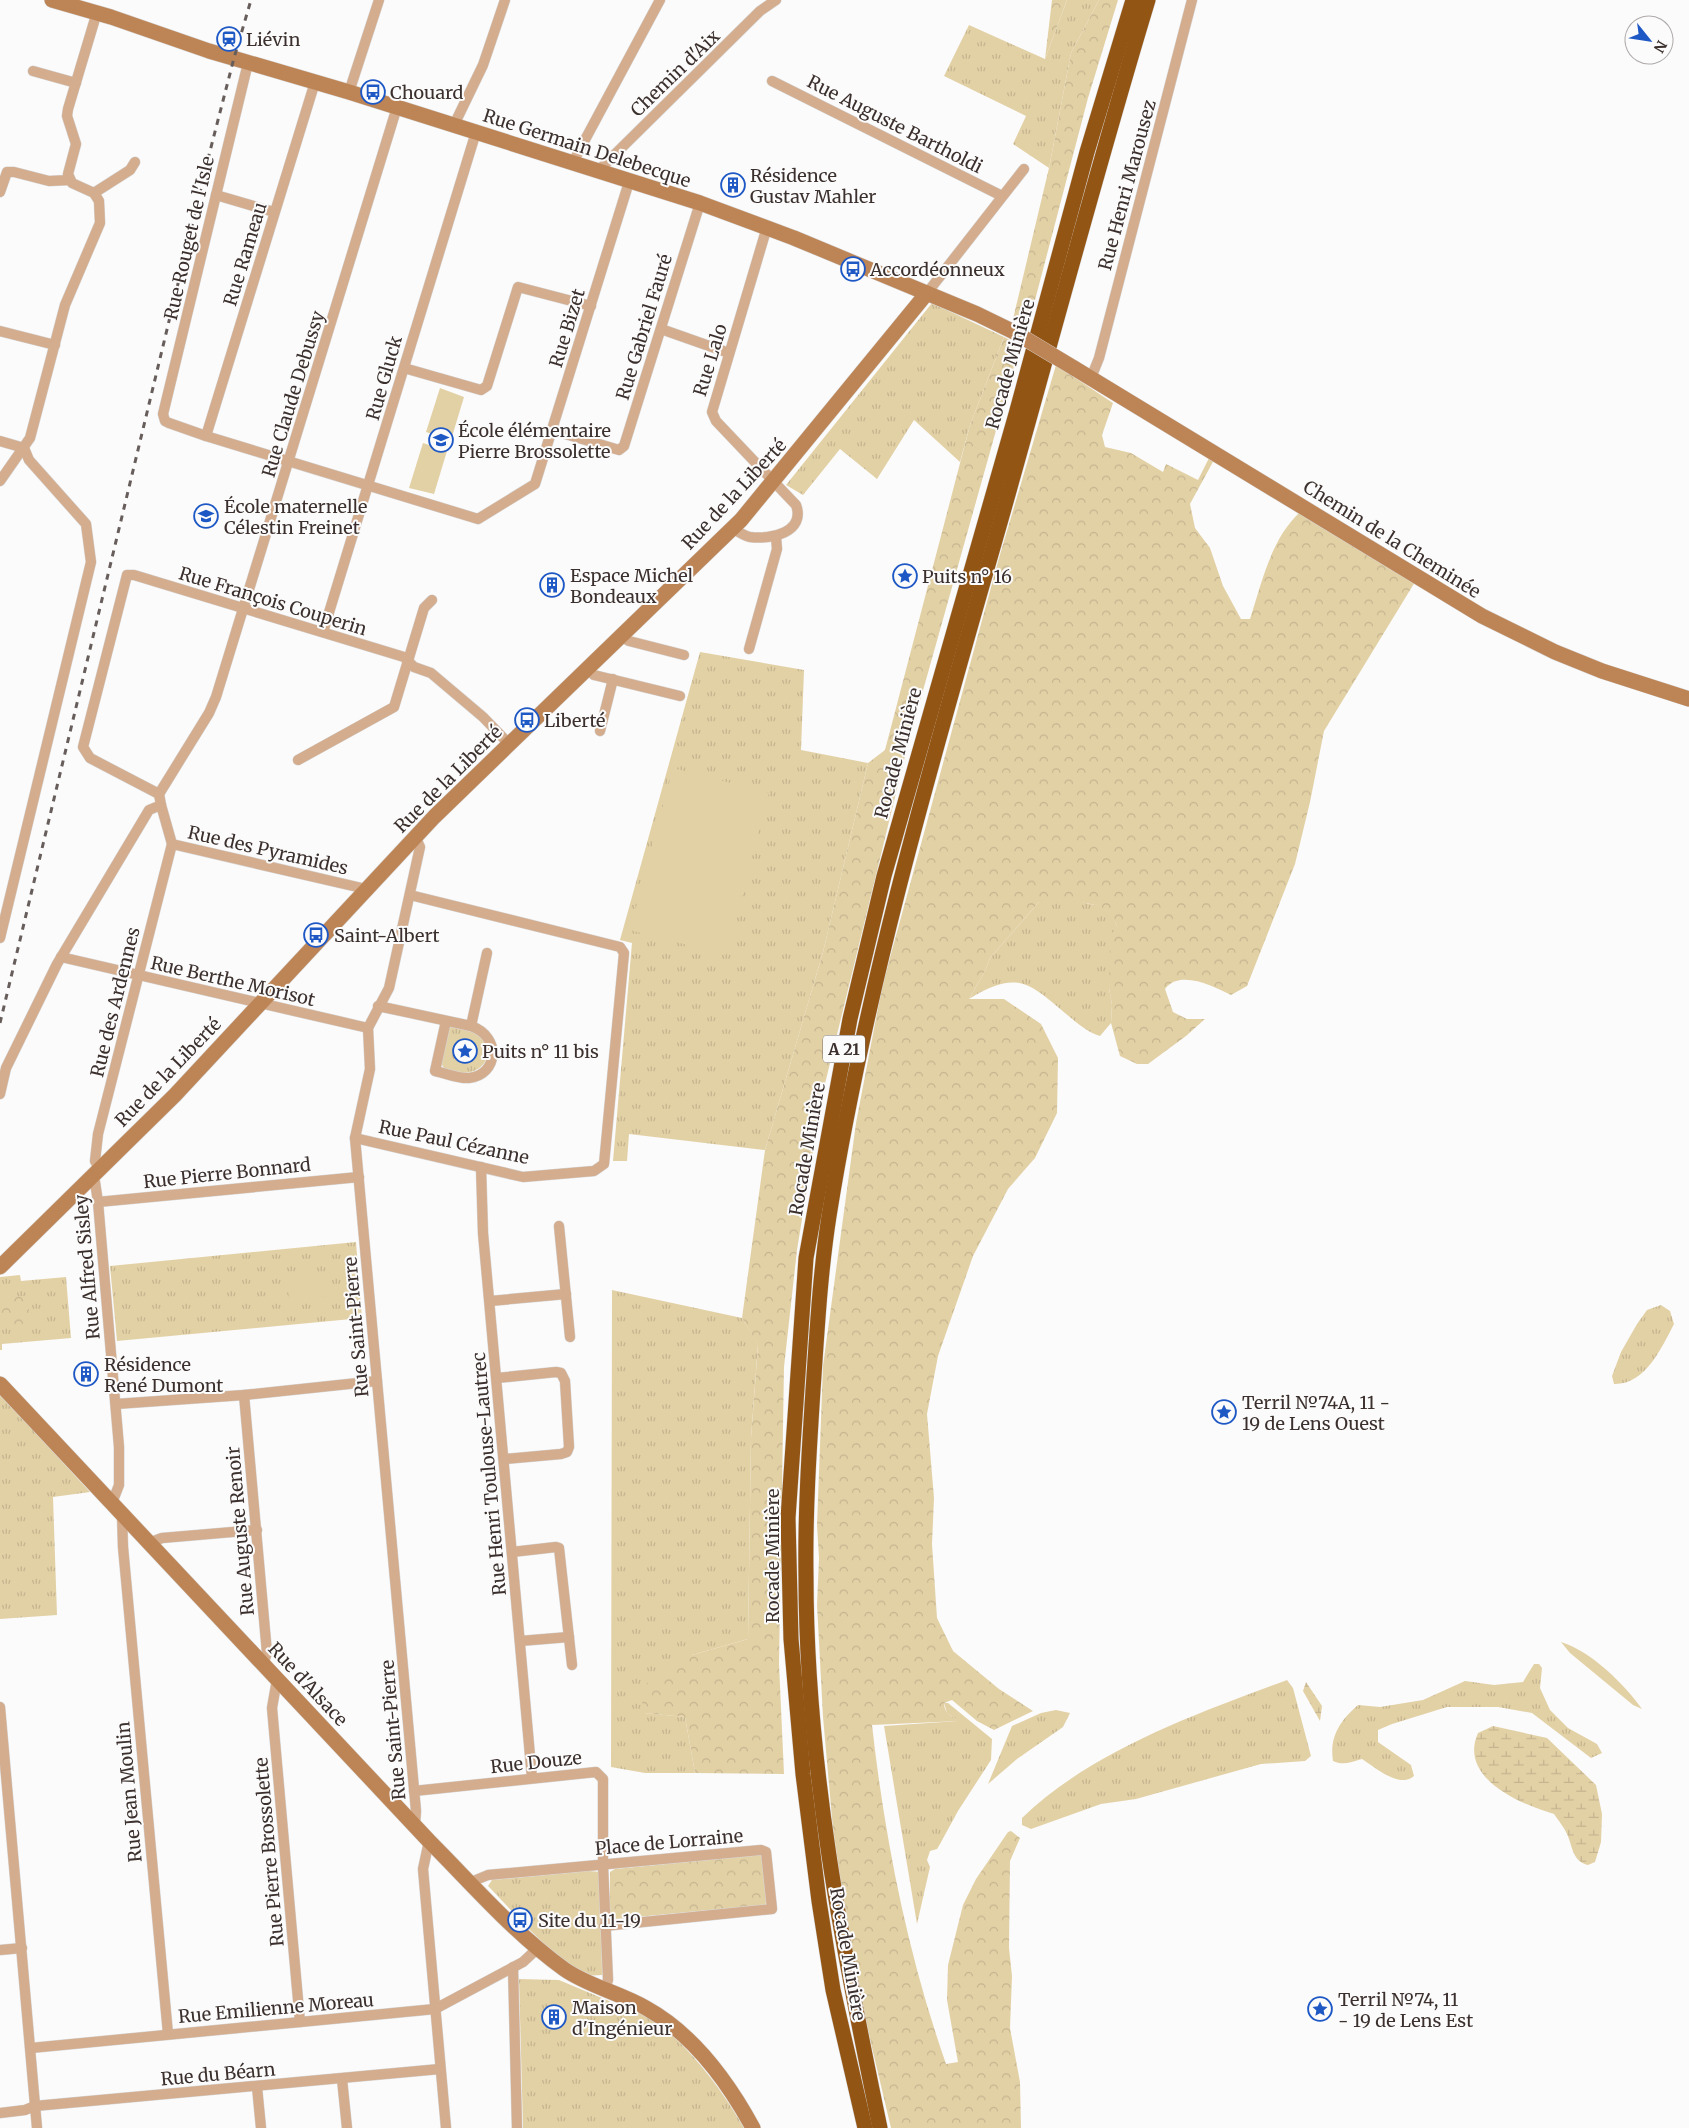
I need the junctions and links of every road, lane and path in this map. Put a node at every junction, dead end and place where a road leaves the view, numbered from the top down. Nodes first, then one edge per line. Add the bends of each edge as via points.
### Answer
1 (52, 0) edge
2 (379, 0) edge
3 (504, 0) edge
4 (660, 0) edge
5 (776, 0) edge
6 (1133, 0) edge
7 (1148, 0) edge
8 (1192, 0) edge
9 (77, 3) edge
10 (97, 12) junction
11 (248, 63) junction
12 (34, 71) dead end
13 (772, 81) dead end
14 (315, 82) junction
15 (76, 83) junction
16 (350, 92) junction
17 (396, 107) junction
18 (454, 125) junction
19 (476, 132) junction
20 (135, 162) dead end
21 (572, 164) junction
22 (1024, 169) dead end
23 (598, 171) junction
24 (70, 180) junction
25 (629, 182) junction
26 (0, 192) edge
27 (94, 193) junction
28 (216, 195) junction
29 (1002, 196) junction
30 (700, 203) junction
31 (274, 212) junction
32 (767, 227) junction
33 (928, 293) junction
34 (590, 306) junction
35 (661, 329) junction
36 (0, 331) edge
37 (55, 345) junction
38 (729, 353) junction
39 (404, 368) junction
40 (1091, 378) junction
41 (552, 430) junction
42 (206, 436) junction
43 (0, 441) edge
44 (24, 448) junction
45 (290, 461) junction
46 (0, 482) edge
47 (774, 482) junction
48 (369, 485) junction
49 (732, 528) junction
50 (776, 537) junction
51 (432, 600) dead end
52 (243, 609) junction
53 (323, 632) junction
54 (622, 636) junction
55 (749, 649) dead end
56 (684, 655) dead end
57 (408, 662) junction
58 (587, 669) junction
59 (613, 679) junction
60 (680, 696) dead end
61 (1689, 699) edge
62 (600, 732) dead end
63 (509, 744) junction
64 (298, 760) dead end
65 (159, 794) junction
66 (160, 806) junction
67 (415, 836) junction
68 (172, 844) junction
69 (366, 889) junction
70 (410, 895) junction
71 (0, 938) edge
72 (487, 953) dead end
73 (61, 957) junction
74 (138, 976) junction
75 (260, 1004) junction
76 (378, 1006) junction
77 (446, 1020) junction
78 (471, 1026) junction
79 (368, 1028) junction
80 (0, 1094) edge
81 (355, 1138) junction
82 (480, 1167) junction
83 (96, 1173) junction
84 (359, 1177) junction
85 (98, 1202) junction
86 (560, 1226) dead end
87 (0, 1267) edge
88 (566, 1294) junction
89 (490, 1301) junction
90 (570, 1337) dead end
91 (497, 1378) junction
92 (377, 1381) junction
93 (0, 1384) edge
94 (244, 1395) junction
95 (116, 1404) junction
96 (504, 1459) junction
97 (112, 1503) junction
98 (122, 1515) junction
99 (257, 1530) junction
100 (145, 1539) junction
101 (123, 1547) junction
102 (512, 1552) junction
103 (569, 1637) junction
104 (520, 1641) junction
105 (263, 1664) junction
106 (572, 1665) dead end
107 (280, 1681) junction
108 (0, 1707) edge
109 (2, 1760) edge
110 (532, 1778) junction
111 (414, 1791) junction
112 (414, 1825) junction
113 (429, 1841) junction
114 (603, 1865) junction
115 (471, 1882) junction
116 (604, 1926) junction
117 (22, 1948) junction
118 (538, 1948) junction
119 (0, 1950) edge
120 (513, 1967) junction
121 (605, 1989) junction
122 (435, 2009) junction
123 (300, 2022) junction
124 (168, 2034) junction
125 (31, 2048) junction
126 (440, 2069) junction
127 (342, 2079) junction
128 (257, 2087) junction
129 (35, 2106) junction
130 (0, 2113) edge
131 (37, 2128) edge
132 (260, 2128) edge
133 (347, 2128) edge
134 (446, 2128) edge
135 (517, 2128) edge
136 (752, 2128) edge
137 (865, 2128) edge
138 (880, 2128) edge

1 - 9 street, Rue Germain Delebecque
2 - 16 street
3 - 18 street via 483,65
4 - 21 street
5 - 23 street, Chemin d'Aix via 760,11
6 - 137 highway, Rocade Minière / A 21 via 1087,152 884,876 850,1019 806,1258 788,1518 791,1639 802,1774 819,1901 833,1990
7 - 138 highway, Rocade Minière / A 21 via 898,888 862,1037 823,1268 808,1464 806,1578 810,1686 840,1930
8 - 40 street, Rue Henri Marousez
9 - 10 street, Rue Germain Delebecque
10 - 11 street, Rue Germain Delebecque
10 - 15 street
11 - 14 street, Rue Germain Delebecque
11 - 28 street, Rue Rouget de l'Isle
12 - 15 street
13 - 29 street, Rue Auguste Bartholdi
14 - 16 street, Rue Germain Delebecque
14 - 31 street, Rue Rameau
15 - 24 street via 68,116 76,144 68,174
16 - 17 street, Rue Germain Delebecque
17 - 18 street, Rue Germain Delebecque
17 - 45 street, Rue Claude Debussy
18 - 19 street, Rue Germain Delebecque
19 - 21 street, Rue Germain Delebecque
19 - 39 street, Rue Gluck
20 - 27 street via 130,170
21 - 23 street, Rue Germain Delebecque
22 - 29 street, Rue de la Liberté
23 - 25 street, Rue Germain Delebecque
24 - 26 street via 49,181 8,172
24 - 27 street
25 - 30 street, Rue Germain Delebecque
25 - 34 street, Rue Bizet
27 - 37 street via 100,223 65,305
28 - 31 street
28 - 42 street, Rue Rouget de l'Isle via 163,414 165,421
29 - 33 street, Rue de la Liberté
30 - 32 street, Rue Germain Delebecque
30 - 35 street, Rue Gabriel Fauré
31 - 42 street, Rue Rameau
32 - 33 street, Rue Germain Delebecque
32 - 38 street, Rue Lalo
33 - 40 street, Rue Germain Delebecque, bridge via 1004,327
33 - 47 street, Rue de la Liberté
34 - 39 street via 518,287 487,386 481,390
34 - 41 street, Rue Bizet
35 - 38 street
35 - 41 street, Rue Gabriel Fauré via 624,446 619,450
36 - 37 street
37 - 44 street via 30,438
38 - 47 street, Rue Lalo via 712,407 714,417
39 - 48 street, Rue Gluck
40 - 61 street, Chemin de la Cheminée via 1482,616 1554,652
41 - 48 street, Rue Bizet via 535,484 478,519
42 - 45 street
43 - 44 street
44 - 46 street
44 - 71 street via 29,460 86,524 91,562
45 - 48 street
45 - 52 street, Rue Claude Debussy
47 - 49 street, Rue de la Liberté
47 - 50 street, Rue Lalo via 796,505 799,514 796,523
48 - 53 street, Rue Gluck
49 - 50 street via 748,537
49 - 54 street, Rue de la Liberté
50 - 55 street via 777,549
51 - 57 street via 424,608
52 - 53 street, Rue François Couperin
52 - 65 street, Rue Claude Debussy via 213,704
52 - 65 street, Rue François Couperin via 127,575 83,747 90,758
53 - 57 street, Rue François Couperin via 404,657
54 - 56 street via 629,642
54 - 58 street, Rue de la Liberté
57 - 63 street, Rue François Couperin via 431,674 483,717
57 - 64 street via 391,710
58 - 59 street via 594,675
58 - 63 street, Rue de la Liberté
59 - 60 street
59 - 62 street
63 - 67 street, Rue de la Liberté
65 - 66 street, Rue des Pyramides
66 - 68 street, Rue des Pyramides
66 - 73 street via 149,810
67 - 69 street, Rue de la Liberté
67 - 70 street, Rue Saint-Pierre via 420,848
68 - 69 street, Rue des Pyramides
68 - 74 street, Rue des Ardennes
69 - 75 street, Rue de la Liberté
70 - 76 street, Rue Saint-Pierre via 389,988
70 - 82 street, Rue Paul Cézanne via 620,948 624,953 604,1164 594,1171 523,1176
72 - 78 street
73 - 74 street, Rue Berthe Morisot
73 - 80 street via 6,1068
74 - 75 street, Rue Berthe Morisot
74 - 83 street, Rue des Ardennes via 98,1134
75 - 79 street, Rue Berthe Morisot
75 - 83 street, Rue de la Liberté
76 - 77 street
76 - 79 street, Rue Saint-Pierre
77 - 78 street
77 - 78 street via 434,1071 468,1078 487,1069 492,1044 485,1033
79 - 81 street, Rue Saint-Pierre via 370,1069
81 - 82 street, Rue Paul Cézanne
81 - 84 street, Rue Saint-Pierre
82 - 89 street, Rue Henri Toulouse-Lautrec
83 - 85 street, Rue Alfred Sisley
83 - 87 street, Rue de la Liberté
84 - 85 street, Rue Pierre Bonnard
84 - 92 street, Rue Saint-Pierre
85 - 95 street, Rue Alfred Sisley
86 - 88 street
88 - 89 street
88 - 90 street
89 - 91 street, Rue Henri Toulouse-Lautrec
91 - 96 street, Rue Henri Toulouse-Lautrec
91 - 96 street via 556,1372 561,1373 565,1381 567,1452
92 - 94 street
92 - 111 street, Rue Saint-Pierre
93 - 97 street, Rue d'Alsace
94 - 95 street
94 - 99 street, Rue Auguste Renoir
95 - 97 street, Rue Alfred Sisley via 119,1485
96 - 102 street, Rue Henri Toulouse-Lautrec
97 - 98 street, Rue d'Alsace
98 - 100 street, Rue d'Alsace
98 - 101 street, Rue Jean Moulin
99 - 100 street
99 - 105 street, Rue Auguste Renoir via 268,1653
100 - 101 street
100 - 105 street, Rue d'Alsace
101 - 124 street, Rue Jean Moulin
102 - 103 street via 556,1547 560,1551
102 - 104 street, Rue Henri Toulouse-Lautrec
103 - 104 street
103 - 106 street
104 - 110 street, Rue Henri Toulouse-Lautrec
105 - 107 street, Rue d'Alsace
107 - 112 street, Rue d'Alsace
107 - 123 street, Rue Pierre Brossolette via 276,1685 272,1708
108 - 109 street
109 - 117 street
110 - 111 street, Rue Douze
110 - 114 street, Rue Douze via 599,1774 603,1779
111 - 112 street, Rue Saint-Pierre
112 - 113 street, Rue d'Alsace
113 - 115 street, Rue d'Alsace
113 - 122 street via 423,1869
114 - 115 street, Place de Lorraine via 488,1875
114 - 116 street
114 - 116 street, Place de Lorraine via 761,1850 766,1852 772,1909
115 - 118 street, Rue d'Alsace
116 - 121 street via 608,1980
117 - 119 street
117 - 125 street
118 - 120 street, Rue Emilienne Moreau
118 - 121 street, Rue d'Alsace via 566,1970
120 - 122 street, Rue Emilienne Moreau
120 - 135 street
121 - 136 street, Rue d'Alsace via 646,2008 675,2028 703,2055 736,2097
122 - 123 street, Rue Emilienne Moreau
122 - 126 street
123 - 124 street, Rue Emilienne Moreau
124 - 125 street, Rue Emilienne Moreau
125 - 129 street
126 - 127 street, Rue du Béarn
126 - 134 street
127 - 128 street, Rue du Béarn
127 - 133 street
128 - 129 street, Rue du Béarn
128 - 132 street
129 - 130 street, Rue du Béarn
129 - 131 street

